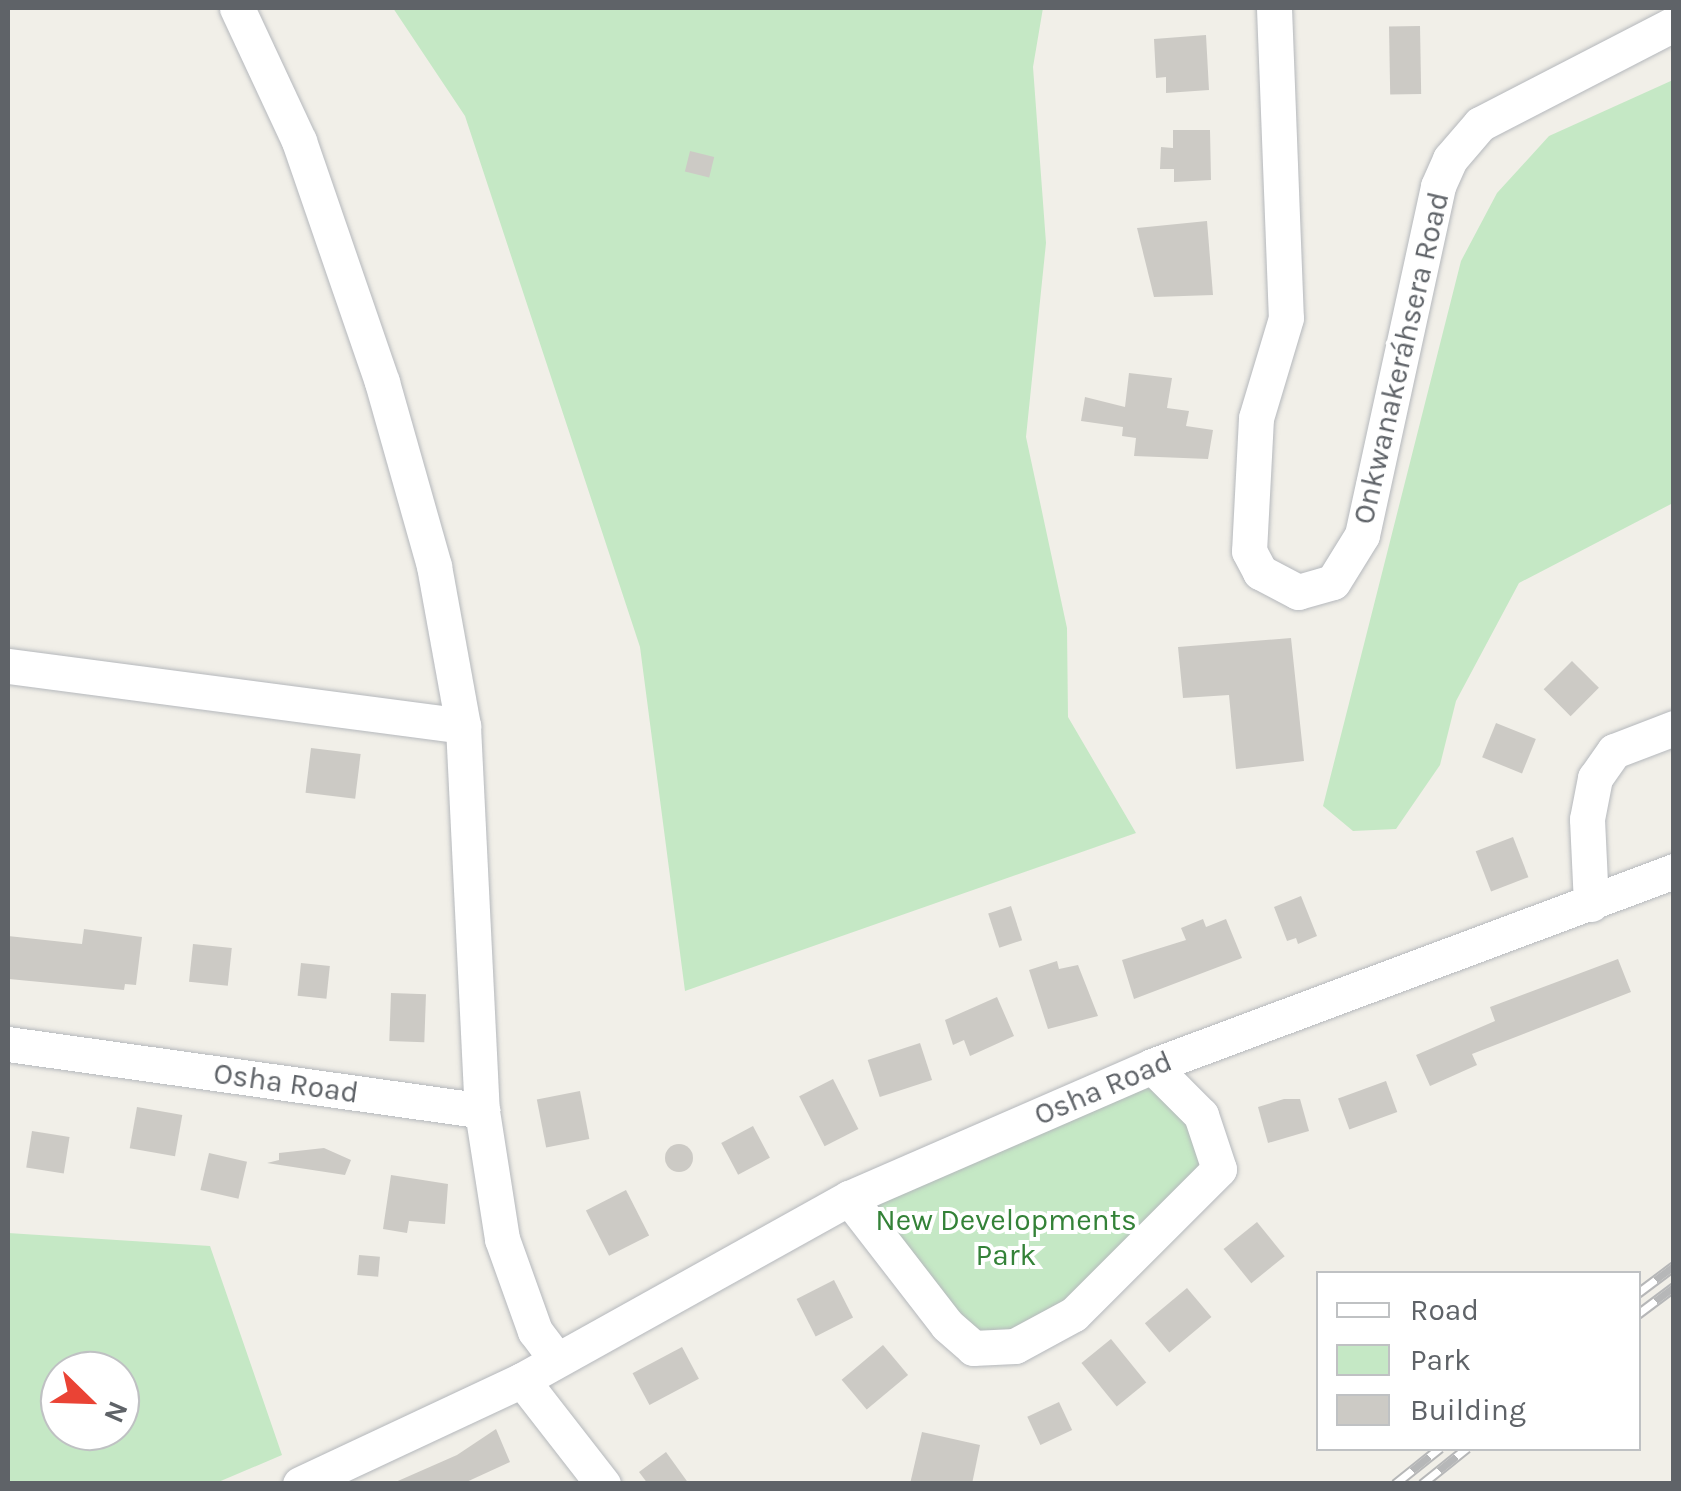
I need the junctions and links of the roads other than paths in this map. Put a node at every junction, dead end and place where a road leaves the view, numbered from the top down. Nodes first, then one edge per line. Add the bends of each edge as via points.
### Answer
1 (237, 8) edge
2 (1274, 8) edge
3 (1674, 24) edge
4 (8, 666) edge
5 (463, 726) junction
6 (1674, 728) edge
7 (1674, 872) edge
8 (1591, 904) junction
9 (8, 1044) edge
10 (1152, 1066) junction
11 (482, 1111) junction
12 (849, 1198) junction
13 (558, 1360) junction
14 (522, 1380) junction
15 (300, 1484) edge
16 (604, 1484) edge

1 - 5 street via 298,141 382,382 434,566
2 - 3 street, Onkwanakeráhsera Road via 1286,318 1256,418 1249,551 1260,572 1298,592 1333,582 1362,535 1438,186 1450,160 1480,124
4 - 5 street
5 - 11 street
6 - 8 street via 1614,751 1595,778 1587,819
7 - 8 street, Osha Road
8 - 10 street, Osha Road
9 - 11 street, Osha Road
10 - 12 street, Osha Road
10 - 12 street via 1201,1116 1219,1169 1074,1314 1015,1346 974,1348 947,1325
11 - 13 street via 502,1239 535,1331
12 - 13 street, Osha Road
13 - 14 street, Osha Road
14 - 15 street, Osha Road
14 - 16 street

